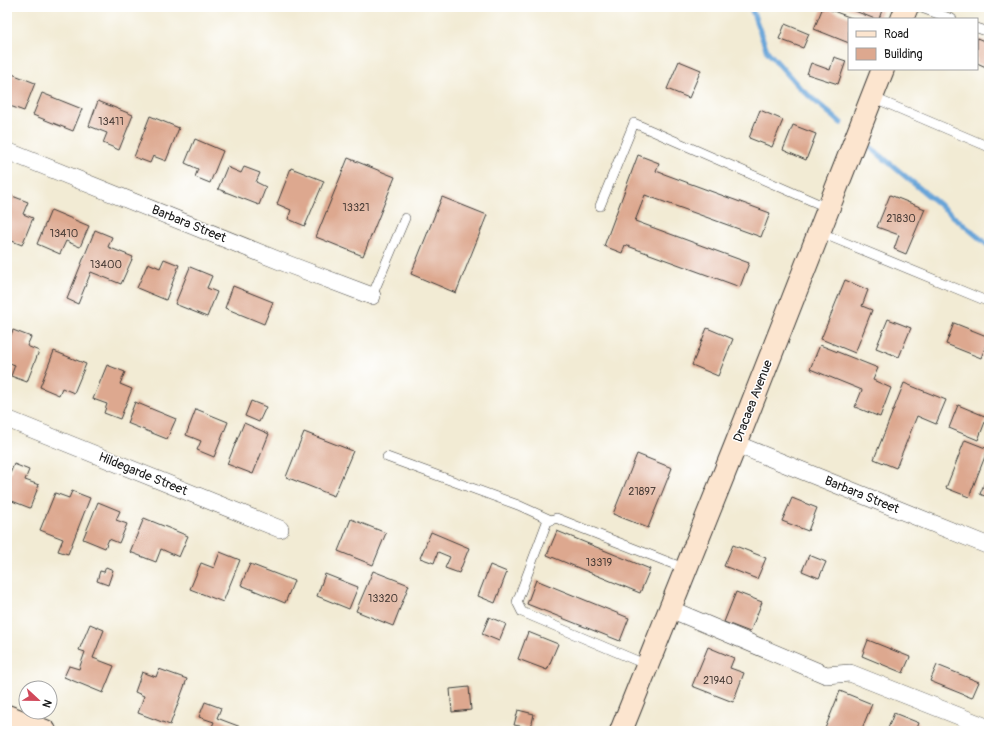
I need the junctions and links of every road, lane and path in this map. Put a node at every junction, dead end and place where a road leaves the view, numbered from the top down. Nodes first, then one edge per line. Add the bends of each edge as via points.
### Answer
1 (907, 7) edge
2 (919, 7) edge
3 (902, 18) edge
4 (949, 18) edge
5 (978, 28) edge
6 (989, 32) edge
7 (883, 70) edge
8 (872, 97) junction
9 (989, 147) edge
10 (7, 151) edge
11 (600, 206) dead end
12 (828, 208) junction
13 (405, 218) dead end
14 (819, 232) junction
15 (372, 296) joint
16 (989, 302) edge
17 (7, 419) edge
18 (736, 444) junction
19 (387, 457) dead end
20 (551, 520) junction
21 (280, 528) dead end
22 (989, 546) edge
23 (686, 568) junction
24 (670, 609) junction
25 (647, 665) junction
26 (7, 716) edge
27 (989, 728) edge
28 (45, 731) edge
29 (621, 731) edge

1 - 3 street
2 - 4 lane
5 - 6 lane
7 - 8 street, Dracaea Avenue
8 - 9 lane
8 - 12 street, Dracaea Avenue
10 - 15 street, Barbara Street
11 - 12 lane via 634,123
12 - 14 street, Dracaea Avenue
13 - 15 lane
14 - 16 lane
14 - 18 street, Dracaea Avenue
17 - 21 street, Hildegarde Street
18 - 22 street, Barbara Street
18 - 23 street, Dracaea Avenue
19 - 20 lane via 518,505
20 - 23 lane via 556,518
20 - 25 lane via 547,522 517,602 522,612
23 - 24 street, Dracaea Avenue
24 - 25 street, Dracaea Avenue
24 - 27 street via 826,675 850,673
25 - 29 street, Dracaea Avenue
26 - 28 street

